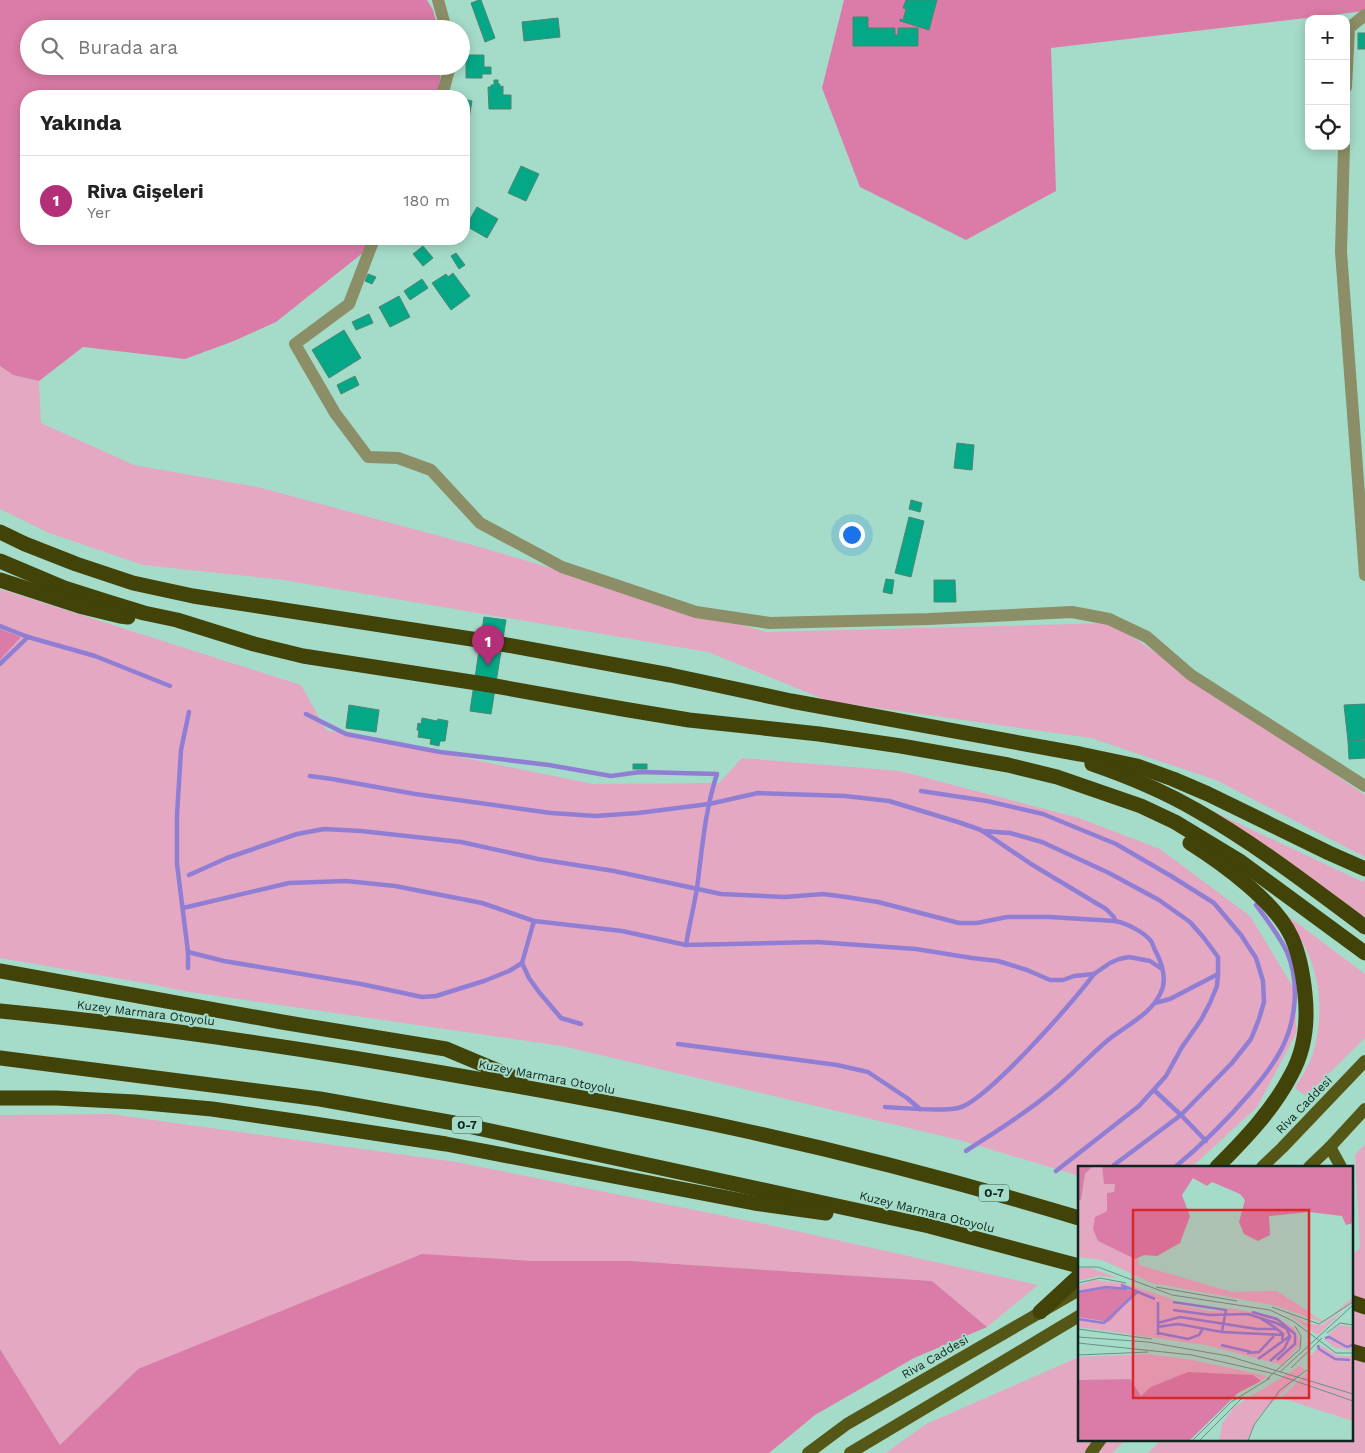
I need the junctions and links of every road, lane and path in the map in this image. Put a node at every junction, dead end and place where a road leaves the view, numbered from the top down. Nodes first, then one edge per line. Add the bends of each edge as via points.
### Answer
1 (438, 0) edge
2 (1365, 15) edge
3 (444, 20) edge
4 (1347, 60) edge
5 (448, 75) edge
6 (444, 90) edge
7 (1344, 150) edge
8 (372, 245) edge
9 (0, 532) edge
10 (0, 561) edge
11 (1365, 576) edge
12 (0, 580) edge
13 (177, 620) junction
14 (925, 725) junction
15 (1364, 783) edge
16 (1086, 787) junction
17 (1365, 869) edge
18 (1365, 927) edge
19 (1365, 953) edge
20 (0, 971) edge
21 (0, 1011) edge
22 (0, 1058) edge
23 (1365, 1061) edge
24 (547, 1091) junction
25 (0, 1098) edge
26 (1365, 1109) edge
27 (1330, 1147) junction
28 (1218, 1166) edge
29 (1263, 1166) edge
30 (1310, 1166) edge
31 (1340, 1166) edge
32 (1078, 1218) edge
33 (929, 1226) junction
34 (1078, 1266) edge
35 (1078, 1277) edge
36 (1078, 1291) edge
37 (1352, 1302) edge
38 (1365, 1307) edge
39 (1040, 1312) junction
40 (1078, 1317) edge
41 (1352, 1351) edge
42 (1365, 1355) edge
43 (1100, 1440) edge
44 (808, 1453) edge
45 (850, 1453) edge
46 (1091, 1453) edge

1 - 3 street
2 - 4 street via 1348,28
5 - 6 street
7 - 11 street via 1341,252
8 - 15 street via 349,304 295,344 335,414 368,456 398,458 431,470 480,523 562,567 696,612 770,624 1072,612 1109,619 1147,637 1191,675
9 - 14 highway via 76,564 133,583 193,596 492,642
10 - 13 highway via 64,588
12 - 13 highway via 120,616
13 - 16 highway via 303,656 670,717 901,746 1008,765
14 - 17 highway via 1137,766 1249,812
14 - 18 highway via 1044,750 1130,778 1194,809 1248,842
16 - 19 highway via 1141,806 1208,841
16 - 28 highway via 1178,835 1216,859 1259,895 1292,936 1304,976 1307,1012 1298,1059 1291,1076 1266,1113
20 - 24 highway via 446,1049
21 - 24 highway, Kuzey Marmara Otoyolu / O-7 via 249,1042
22 - 33 highway, Kuzey Marmara Otoyolu / O-7 via 320,1099 445,1121
23 - 29 main road, Riva Caddesi
24 - 32 highway, Kuzey Marmara Otoyolu / O-7 via 737,1129 910,1170
25 - 33 highway via 135,1102 212,1109 446,1144 754,1203
26 - 27 main road
27 - 30 main road
27 - 31 main road
33 - 34 highway, Kuzey Marmara Otoyolu / O-7
35 - 39 highway
36 - 39 main road, Riva Caddesi
37 - 38 highway
39 - 44 main road, Riva Caddesi via 847,1424
40 - 45 main road
41 - 42 highway
43 - 46 main road

